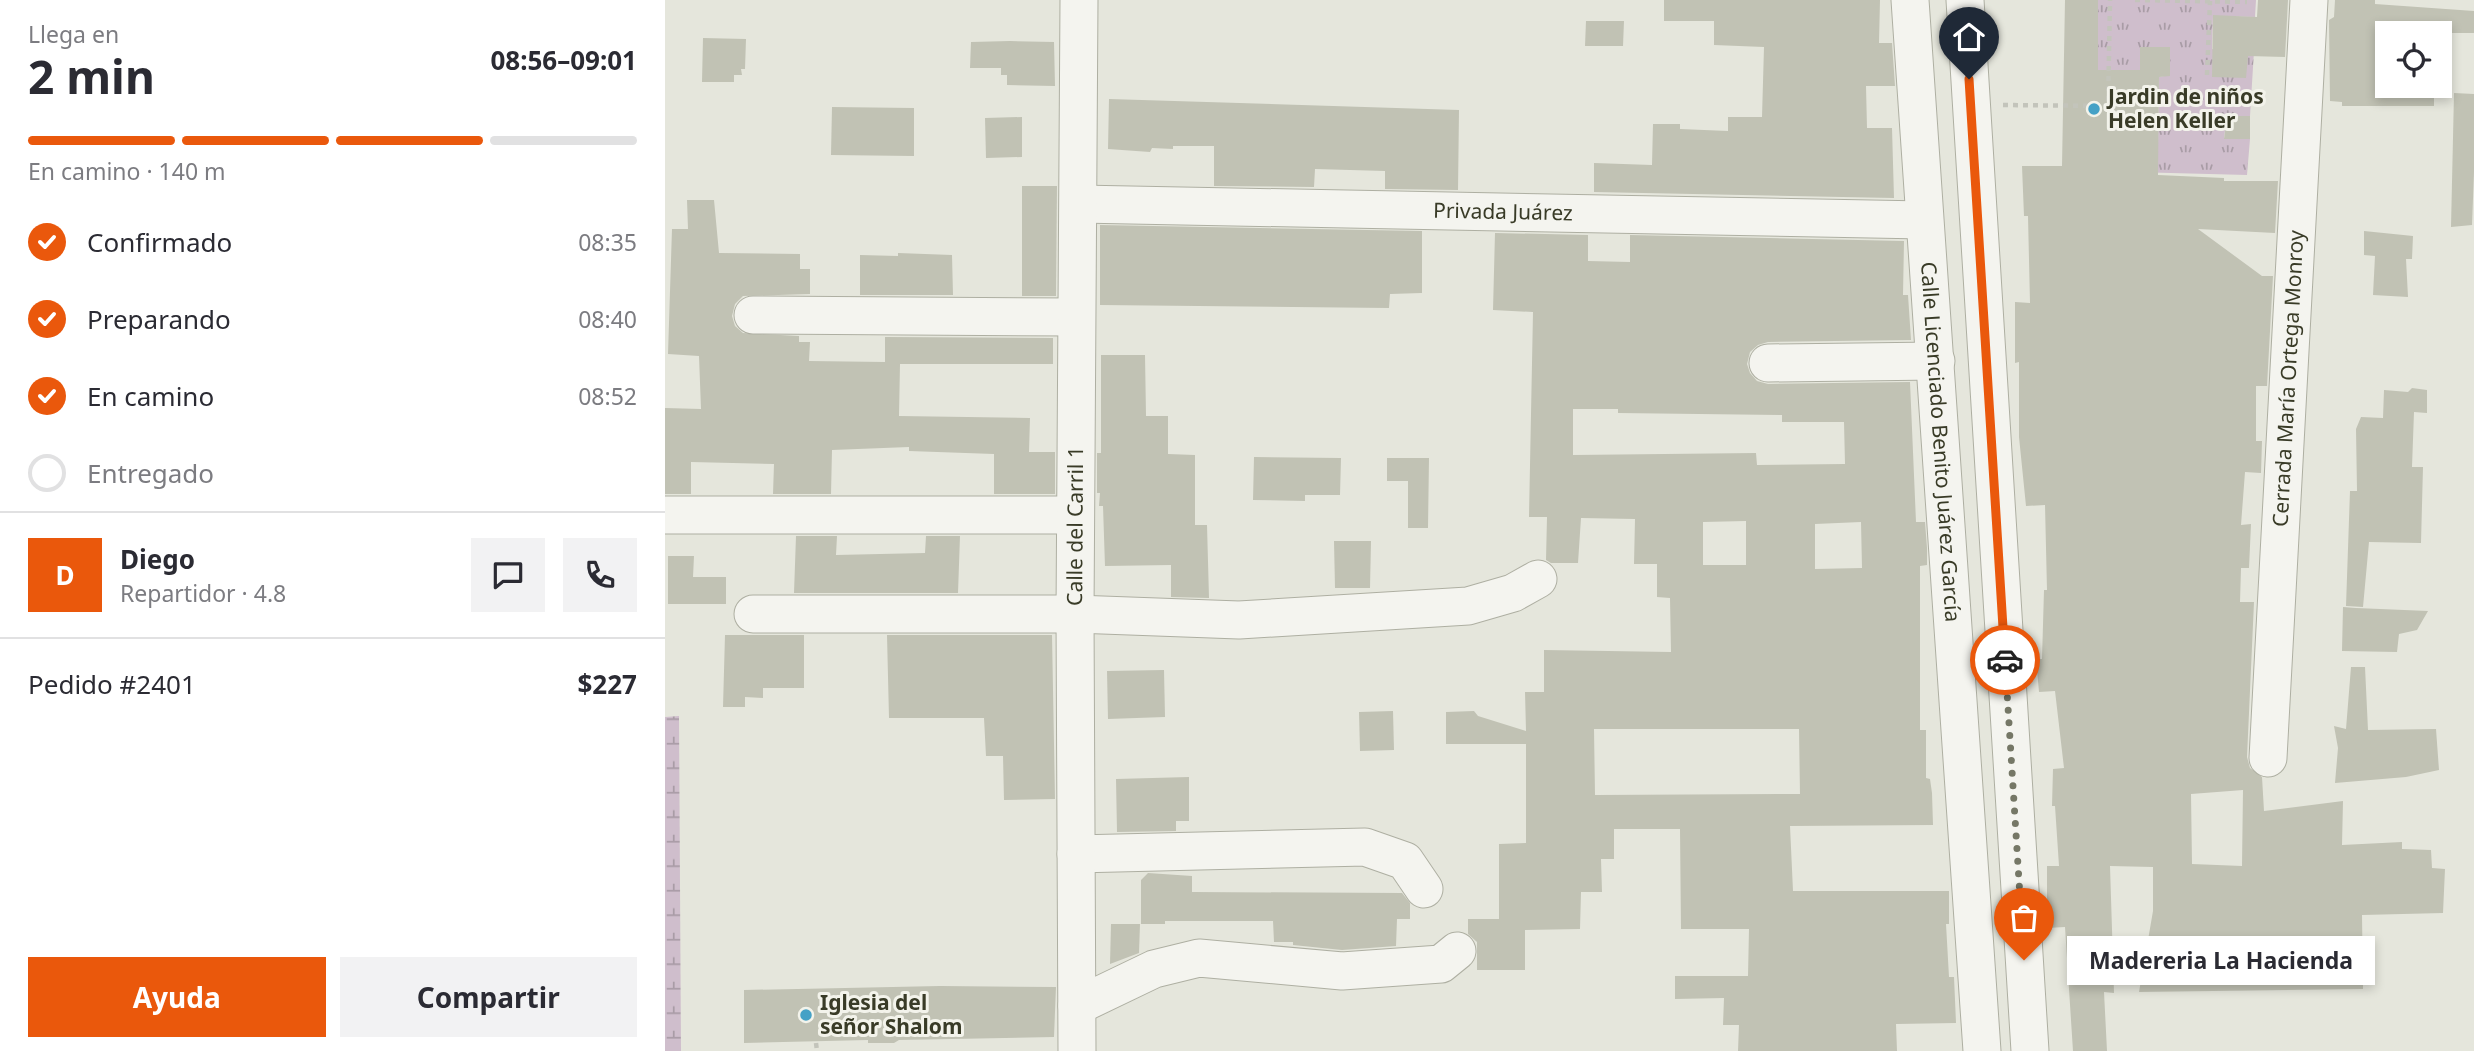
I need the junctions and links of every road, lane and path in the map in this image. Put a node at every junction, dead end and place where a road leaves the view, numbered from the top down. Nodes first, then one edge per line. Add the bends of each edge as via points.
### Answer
1 (1079, 0) edge
2 (1910, 0) edge
3 (1965, 0) edge
4 (2110, 0) edge
5 (2135, 0) edge
6 (2309, 0) edge
7 (2210, 1) edge
8 (2247, 2) dead end
9 (2207, 75) dead end
10 (1971, 106) junction
11 (1079, 204) junction
12 (1924, 220) junction
13 (754, 315) dead end
14 (1076, 317) junction
15 (1936, 361) junction
16 (1768, 363) dead end
17 (665, 514) edge
18 (1076, 514) junction
19 (1538, 579) dead end
20 (753, 614) dead end
21 (1075, 614) junction
22 (2268, 758) dead end
23 (1076, 854) junction
24 (1425, 889) dead end
25 (1457, 951) dead end
26 (2024, 960) junction
27 (1976, 964) junction
28 (1077, 1006) junction
29 (815, 1042) dead end
30 (817, 1051) edge
31 (1077, 1051) edge
32 (1982, 1051) edge
33 (2030, 1051) edge

1 - 11 street, Calle del Carril 1
2 - 12 street, Calle Licenciado Benito Juárez García
3 - 10 street
4 - 10 path via 2108,106
5 - 7 path
6 - 22 street, Cerrada María Ortega Monroy
7 - 8 path
7 - 9 path
10 - 26 street
11 - 12 street, Privada Juárez
11 - 14 street, Calle del Carril 1
12 - 15 street, Calle Licenciado Benito Juárez García
13 - 14 street
14 - 18 street, Calle del Carril 1
15 - 16 street
15 - 27 street, Calle Licenciado Benito Juárez García
17 - 18 street
18 - 21 street, Calle del Carril 1
19 - 21 street via 1513,593 1468,607 1239,620
20 - 21 street
21 - 23 street, Calle del Carril 1
23 - 24 street via 1364,847 1405,861
23 - 28 street, Calle del Carril 1
25 - 28 street via 1441,964 1342,971 1199,958 1154,969
26 - 27 street
26 - 33 street
27 - 32 street, Calle Licenciado Benito Juárez García
28 - 31 street, Calle del Carril 1
29 - 30 path

